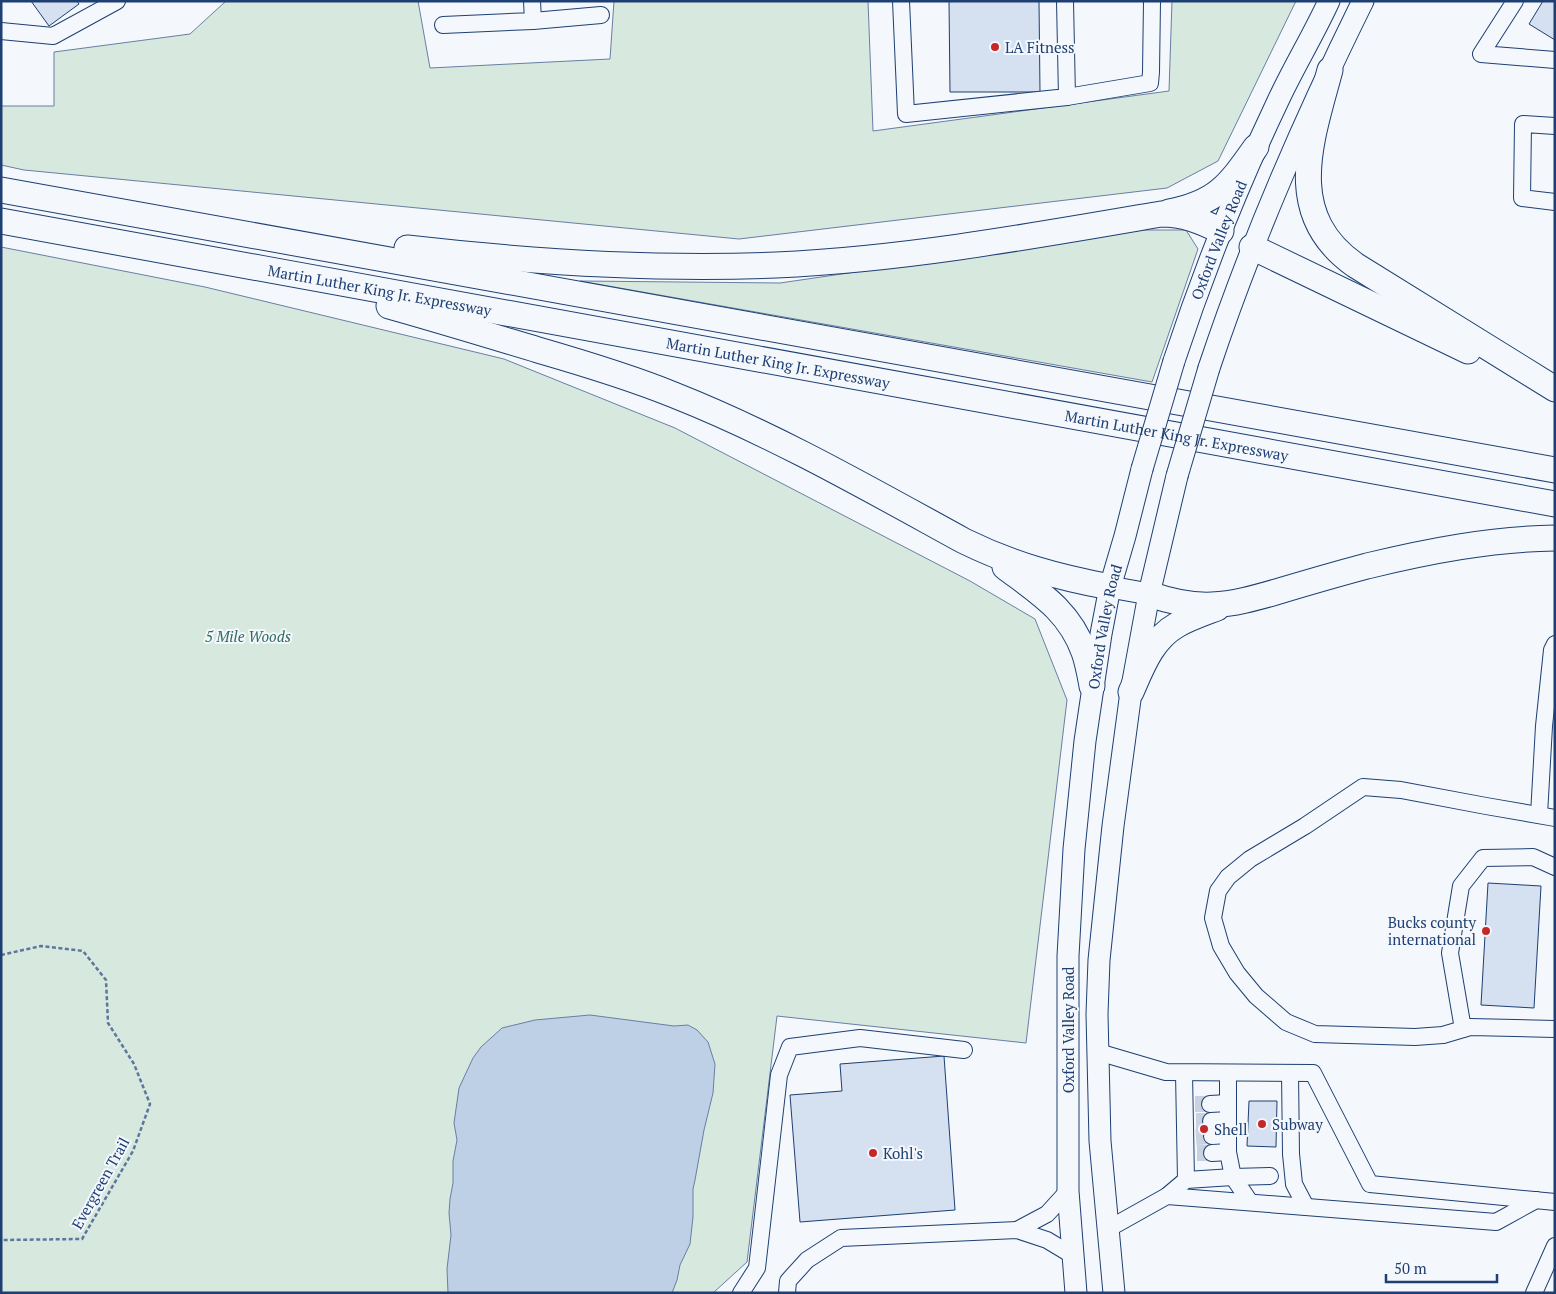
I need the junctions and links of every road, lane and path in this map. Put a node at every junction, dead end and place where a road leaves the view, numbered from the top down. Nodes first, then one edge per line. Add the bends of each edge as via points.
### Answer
1 (117, 1) edge
2 (532, 1) edge
3 (901, 1) edge
4 (1064, 1) edge
5 (1152, 1) edge
6 (1329, 1) edge
7 (1363, 1) edge
8 (1515, 1) edge
9 (601, 15) dead end
10 (533, 21) junction
11 (443, 25) dead end
12 (1, 30) edge
13 (1555, 60) edge
14 (1330, 70) junction
15 (1067, 97) junction
16 (1555, 126) edge
17 (1256, 147) junction
18 (1, 190) edge
19 (1555, 202) edge
20 (1161, 214) junction
21 (1, 221) edge
22 (185, 224) junction
23 (1221, 232) junction
24 (1252, 247) junction
25 (267, 269) junction
26 (1555, 389) edge
27 (1555, 470) edge
28 (1555, 504) edge
29 (1555, 538) edge
30 (985, 551) junction
31 (1110, 587) junction
32 (1149, 594) junction
33 (1231, 603) junction
34 (1555, 644) edge
35 (1092, 686) junction
36 (1131, 692) junction
37 (1547, 816) edge
38 (1555, 867) edge
39 (1, 954) edge
40 (1463, 1029) junction
41 (1555, 1029) edge
42 (964, 1050) dead end
43 (1098, 1052) junction
44 (1184, 1072) junction
45 (1228, 1072) junction
46 (1290, 1073) junction
47 (1228, 1103) junction
48 (1197, 1104) junction
49 (1205, 1129) junction
50 (1206, 1153) junction
51 (1270, 1176) dead end
52 (1233, 1177) junction
53 (1186, 1180) junction
54 (1068, 1191) junction
55 (1167, 1196) junction
56 (1536, 1200) junction
57 (1250, 1202) junction
58 (1555, 1202) edge
59 (1306, 1207) junction
60 (1108, 1229) junction
61 (1016, 1230) junction
62 (1, 1240) edge
63 (1555, 1246) edge
64 (1072, 1255) junction
65 (742, 1293) edge
66 (787, 1293) edge
67 (1076, 1293) edge
68 (1114, 1293) edge
69 (1534, 1293) edge

1 - 12 street via 53,36
2 - 10 street
3 - 15 street via 906,114
4 - 15 street
5 - 15 street via 1150,84
6 - 17 main road, Oxford Valley Road
7 - 14 main road, Oxford Valley Road
8 - 13 street via 1481,54
9 - 10 street
10 - 11 street
14 - 24 main road, Oxford Valley Road
14 - 26 highway via 1308,167 1314,213 1327,239 1355,265
16 - 19 street via 1523,124 1522,198
17 - 20 highway via 1234,177 1209,199 1195,206
17 - 23 main road, Oxford Valley Road
18 - 22 highway, Martin Luther King Jr. Expressway
20 - 22 highway via 912,253 836,261 723,266 519,260
20 - 23 highway via 1199,220
21 - 25 highway, Martin Luther King Jr. Expressway
22 - 27 highway, Martin Luther King Jr. Expressway
23 - 24 main road
23 - 31 main road, Oxford Valley Road, bridge via 1174,361
24 - 26 highway via 1491,362
24 - 32 main road, Oxford Valley Road, bridge via 1209,368 1177,476
25 - 28 highway, Martin Luther King Jr. Expressway
25 - 30 highway via 673,394 788,446
29 - 33 highway via 1432,551
30 - 31 highway via 1049,574
30 - 35 highway via 1050,601 1070,623 1084,652
31 - 32 main road
31 - 35 main road, Oxford Valley Road
32 - 33 highway via 1196,604
32 - 36 main road, Oxford Valley Road
33 - 36 highway via 1176,625 1155,644
34 - 37 street via 1544,726
35 - 54 main road, Oxford Valley Road via 1078,795 1070,902
36 - 43 main road, Oxford Valley Road via 1104,905 1099,960
37 - 40 street via 1401,790 1363,787 1250,859 1228,877 1218,891 1213,918 1221,946 1256,996 1286,1022 1315,1034 1339,1036 1415,1037 1443,1035
38 - 40 street via 1533,857 1483,858 1461,886 1450,953
39 - 62 path, Evergreen Trail via 41,946 83,951 106,980 108,1022 134,1064 150,1104 133,1151 82,1239
40 - 41 street
42 - 65 street via 860,1038 790,1047 779,1075 757,1268
43 - 44 street via 1166,1072
43 - 60 main road, Oxford Valley Road via 1100,1141
44 - 45 street
44 - 48 street
45 - 46 street
45 - 47 street
46 - 56 street via 1313,1073 1370,1184
46 - 59 street via 1294,1184
47 - 48 street
47 - 49 street
48 - 49 street
49 - 50 street
49 - 50 street
50 - 52 street
50 - 53 street
51 - 52 street
52 - 53 street
52 - 57 street
53 - 55 street
54 - 61 street via 1047,1214
54 - 64 main road, Oxford Valley Road
55 - 57 street
55 - 60 street
56 - 58 street
56 - 59 street via 1496,1222
57 - 59 street
60 - 68 main road, Oxford Valley Road
61 - 64 street via 1047,1240
61 - 66 street via 841,1238 807,1260 788,1281
63 - 69 street
64 - 67 main road, Oxford Valley Road

